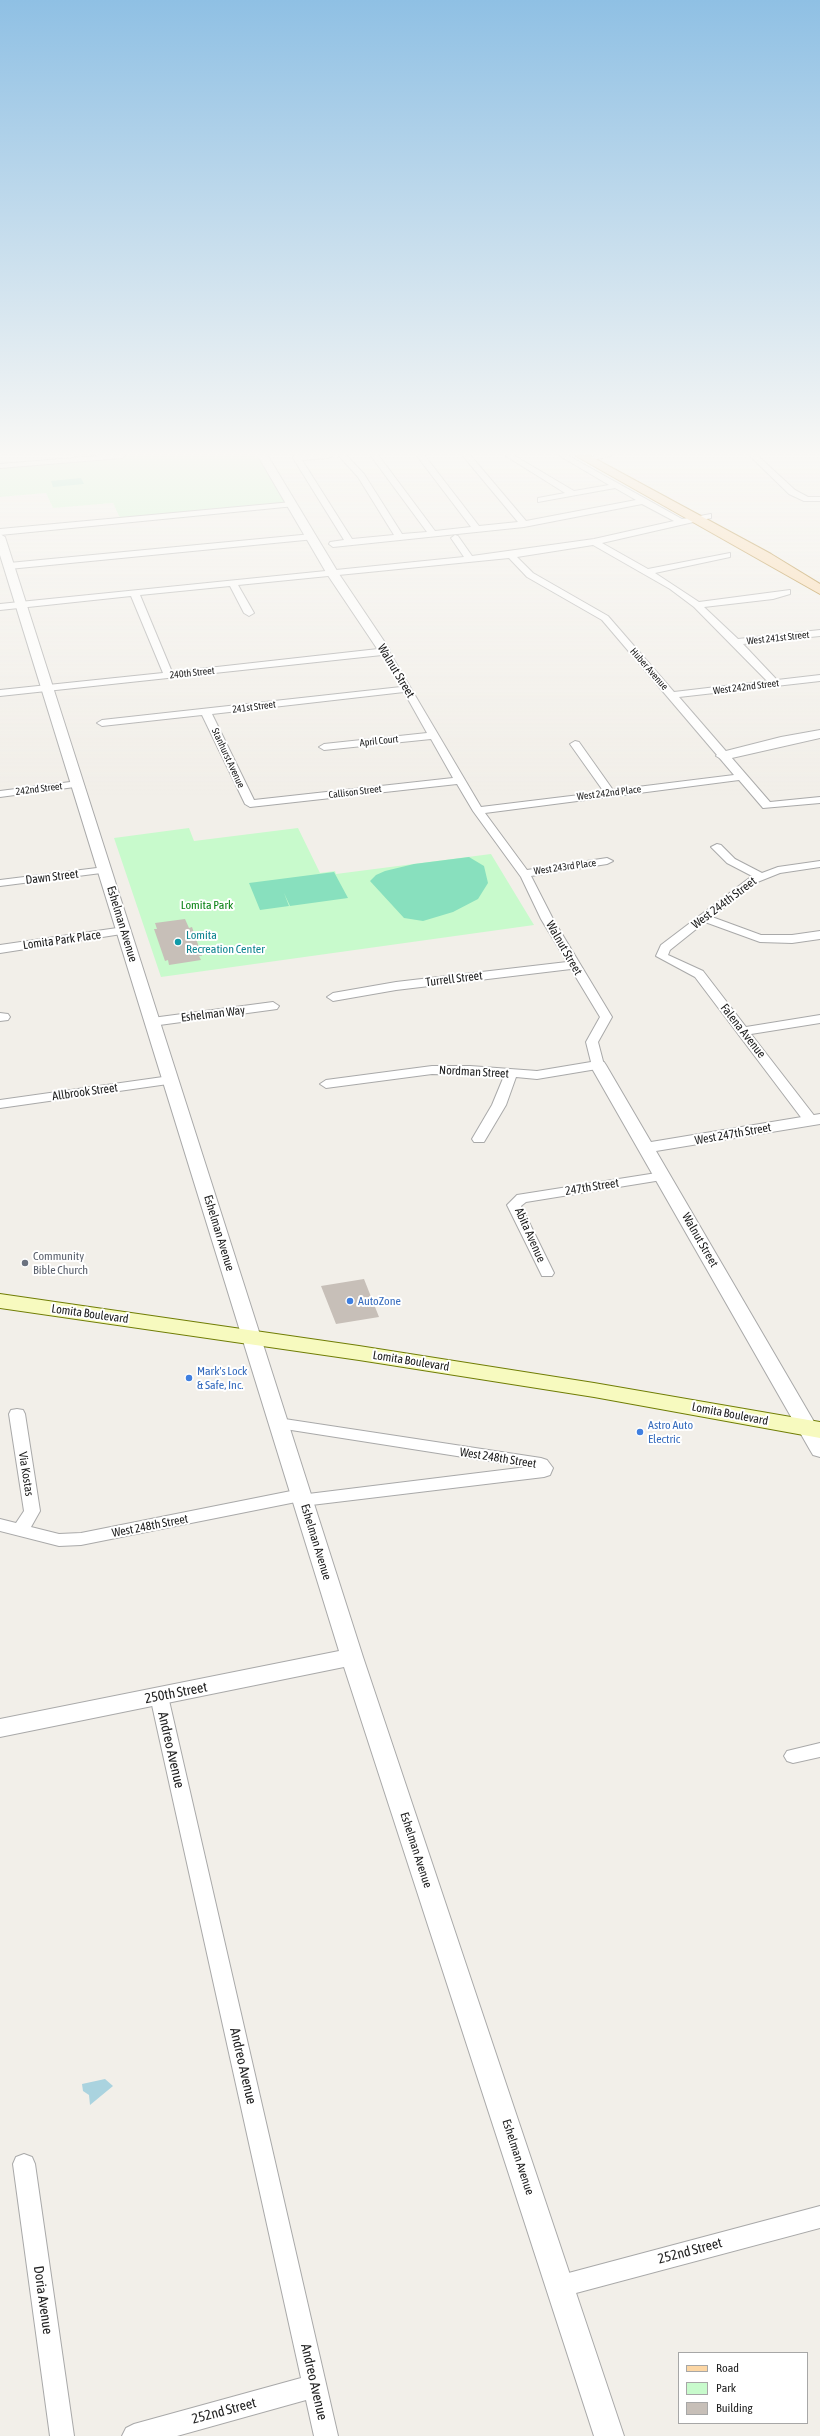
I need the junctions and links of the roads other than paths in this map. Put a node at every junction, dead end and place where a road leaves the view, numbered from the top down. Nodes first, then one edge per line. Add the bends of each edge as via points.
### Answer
1 (10, 570) edge
2 (331, 570) edge
3 (372, 570) edge
4 (525, 570) edge
5 (644, 570) edge
6 (659, 570) edge
7 (789, 570) edge
8 (648, 572) junction
9 (333, 574) junction
10 (233, 584) junction
11 (820, 587) edge
12 (787, 592) dead end
13 (135, 594) junction
14 (21, 604) junction
15 (697, 605) junction
16 (0, 607) edge
17 (249, 613) dead end
18 (820, 633) edge
19 (736, 642) junction
20 (384, 651) junction
21 (169, 676) junction
22 (820, 678) edge
23 (774, 683) junction
24 (48, 688) junction
25 (407, 689) junction
26 (0, 693) edge
27 (672, 695) junction
28 (206, 712) junction
29 (102, 723) dead end
30 (820, 734) edge
31 (434, 735) junction
32 (574, 744) dead end
33 (324, 747) dead end
34 (723, 756) junction
35 (741, 778) junction
36 (460, 780) junction
37 (78, 784) junction
38 (610, 793) junction
39 (0, 794) edge
40 (820, 800) edge
41 (250, 804) joint
42 (478, 811) junction
43 (717, 847) dead end
44 (607, 861) dead end
45 (820, 864) edge
46 (105, 870) junction
47 (523, 874) junction
48 (760, 876) junction
49 (0, 883) edge
50 (704, 918) junction
51 (124, 931) junction
52 (820, 935) edge
53 (0, 949) edge
54 (662, 956) joint
55 (574, 965) junction
56 (333, 997) dead end
57 (273, 1006) dead end
58 (820, 1019) edge
59 (152, 1022) junction
60 (743, 1031) junction
61 (598, 1065) junction
62 (512, 1074) junction
63 (170, 1080) junction
64 (326, 1084) dead end
65 (0, 1104) edge
66 (815, 1120) edge
67 (479, 1138) dead end
68 (646, 1148) junction
69 (663, 1176) junction
70 (522, 1198) joint
71 (548, 1273) dead end
72 (0, 1300) edge
73 (252, 1338) junction
74 (17, 1414) dead end
75 (278, 1423) junction
76 (813, 1429) edge
77 (820, 1450) edge
78 (302, 1498) junction
79 (0, 1525) edge
80 (20, 1530) junction
81 (352, 1657) junction
82 (159, 1696) junction
83 (0, 1728) edge
84 (820, 1750) edge
85 (793, 1756) dead end
86 (24, 2164) dead end
87 (820, 2217) edge
88 (561, 2286) junction
89 (315, 2386) junction
90 (62, 2436) edge
91 (134, 2436) edge
92 (326, 2436) edge
93 (609, 2436) edge

1 - 14 street, Eshelman Avenue
2 - 9 street, Walnut Street
3 - 9 street
4 - 27 street, Huber Avenue via 605,618
5 - 8 street
6 - 8 street
7 - 11 main road
8 - 15 street
9 - 10 street
9 - 20 street, Walnut Street
10 - 13 street
10 - 17 street
12 - 15 street
13 - 14 street
13 - 21 street
14 - 16 street
14 - 24 street, Eshelman Avenue
15 - 19 street
18 - 19 street, West 241st Street
19 - 23 street
20 - 21 street, 240th Street
20 - 25 street, Walnut Street
21 - 24 street, 240th Street
22 - 23 street, West 242nd Street
23 - 27 street, West 242nd Street
24 - 26 street, 240th Street
24 - 37 street, Eshelman Avenue
25 - 28 street, 241st Street
25 - 31 street, Walnut Street
27 - 34 street, Huber Avenue
28 - 29 street, 241st Street
28 - 41 street, Stanhurst Avenue
30 - 34 street
31 - 33 street, April Court
31 - 36 street, Walnut Street
32 - 38 street
34 - 35 street, Huber Avenue
35 - 38 street, West 242nd Place
35 - 40 street, Huber Avenue via 767,806
36 - 41 street, Callison Street
36 - 42 street, Walnut Street
37 - 39 street, 242nd Street
37 - 46 street, Eshelman Avenue
38 - 42 street, West 242nd Place
42 - 47 street, Walnut Street
43 - 48 street via 731,861
44 - 47 street, West 243rd Place
45 - 48 street, West 244th Street via 778,870
46 - 49 street, Dawn Street
46 - 51 street, Eshelman Avenue
47 - 55 street, Walnut Street
48 - 50 street, West 244th Street
50 - 52 street via 760,938 792,939
50 - 54 street, West 244th Street via 665,948
51 - 53 street, Lomita Park Place
51 - 59 street, Eshelman Avenue
54 - 60 street, Falena Avenue via 699,974
55 - 56 street, Turrell Street via 396,986
55 - 61 street, Walnut Street via 606,1017 592,1042
57 - 59 street, Eshelman Way
58 - 60 street
59 - 63 street, Eshelman Avenue
60 - 66 street, Falena Avenue
61 - 62 street, Nordman Street via 537,1075
61 - 68 street, Walnut Street
62 - 64 street, Nordman Street via 432,1070
62 - 67 street via 499,1105
63 - 65 street, Allbrook Street
63 - 73 street, Eshelman Avenue
66 - 68 street, West 247th Street
68 - 69 street, Walnut Street
69 - 70 street, 247th Street
69 - 76 street, Walnut Street
70 - 71 street, Abita Avenue via 514,1206
72 - 73 main road, Lomita Boulevard
73 - 75 street, Eshelman Avenue
73 - 76 main road, Lomita Boulevard via 594,1390
74 - 80 street, Via Kostas via 32,1511
75 - 78 street, Eshelman Avenue
75 - 78 street, West 248th Street via 541,1464 545,1468 544,1471
76 - 77 street, Walnut Street
78 - 80 street, West 248th Street via 81,1540 59,1540
78 - 81 street, Eshelman Avenue
79 - 80 street, West 248th Street
81 - 82 street, 250th Street
81 - 88 street, Eshelman Avenue
82 - 83 street, 250th Street
82 - 89 street, Andreo Avenue
84 - 85 street
86 - 90 street, Doria Avenue
87 - 88 street, 252nd Street
88 - 93 street, Eshelman Avenue
89 - 91 street, 252nd Street
89 - 92 street, Andreo Avenue

